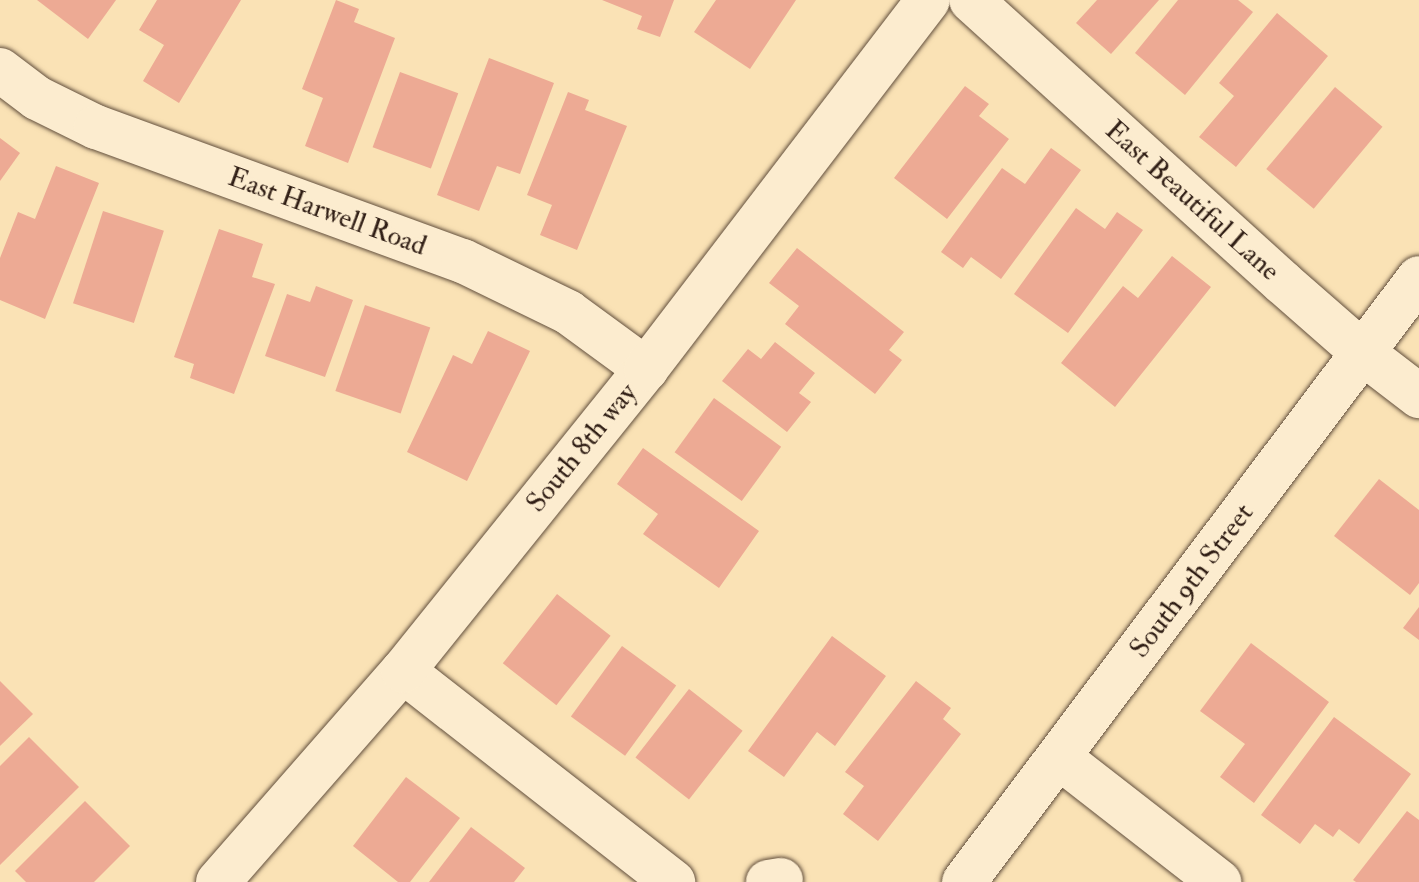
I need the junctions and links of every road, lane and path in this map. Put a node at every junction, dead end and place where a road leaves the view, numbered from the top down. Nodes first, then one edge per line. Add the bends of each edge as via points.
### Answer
1 (928, 0) edge
2 (971, 0) edge
3 (0, 70) edge
4 (1419, 278) edge
5 (1363, 353) junction
6 (646, 369) junction
7 (1419, 396) edge
8 (403, 671) junction
9 (1060, 758) junction
10 (218, 882) edge
11 (673, 882) edge
12 (964, 882) edge
13 (1219, 882) edge

1 - 6 street, South 8th way
2 - 5 street, East Beautiful Lane
3 - 6 street, East Harwell Road via 37,98 96,127 463,261 568,312
4 - 5 street, South 9th Street
5 - 7 street, East Beautiful Lane
5 - 9 street, South 9th Street
6 - 8 street, South 8th way
8 - 10 street, South 8th way
8 - 11 street
9 - 12 street, South 9th Street
9 - 13 street

